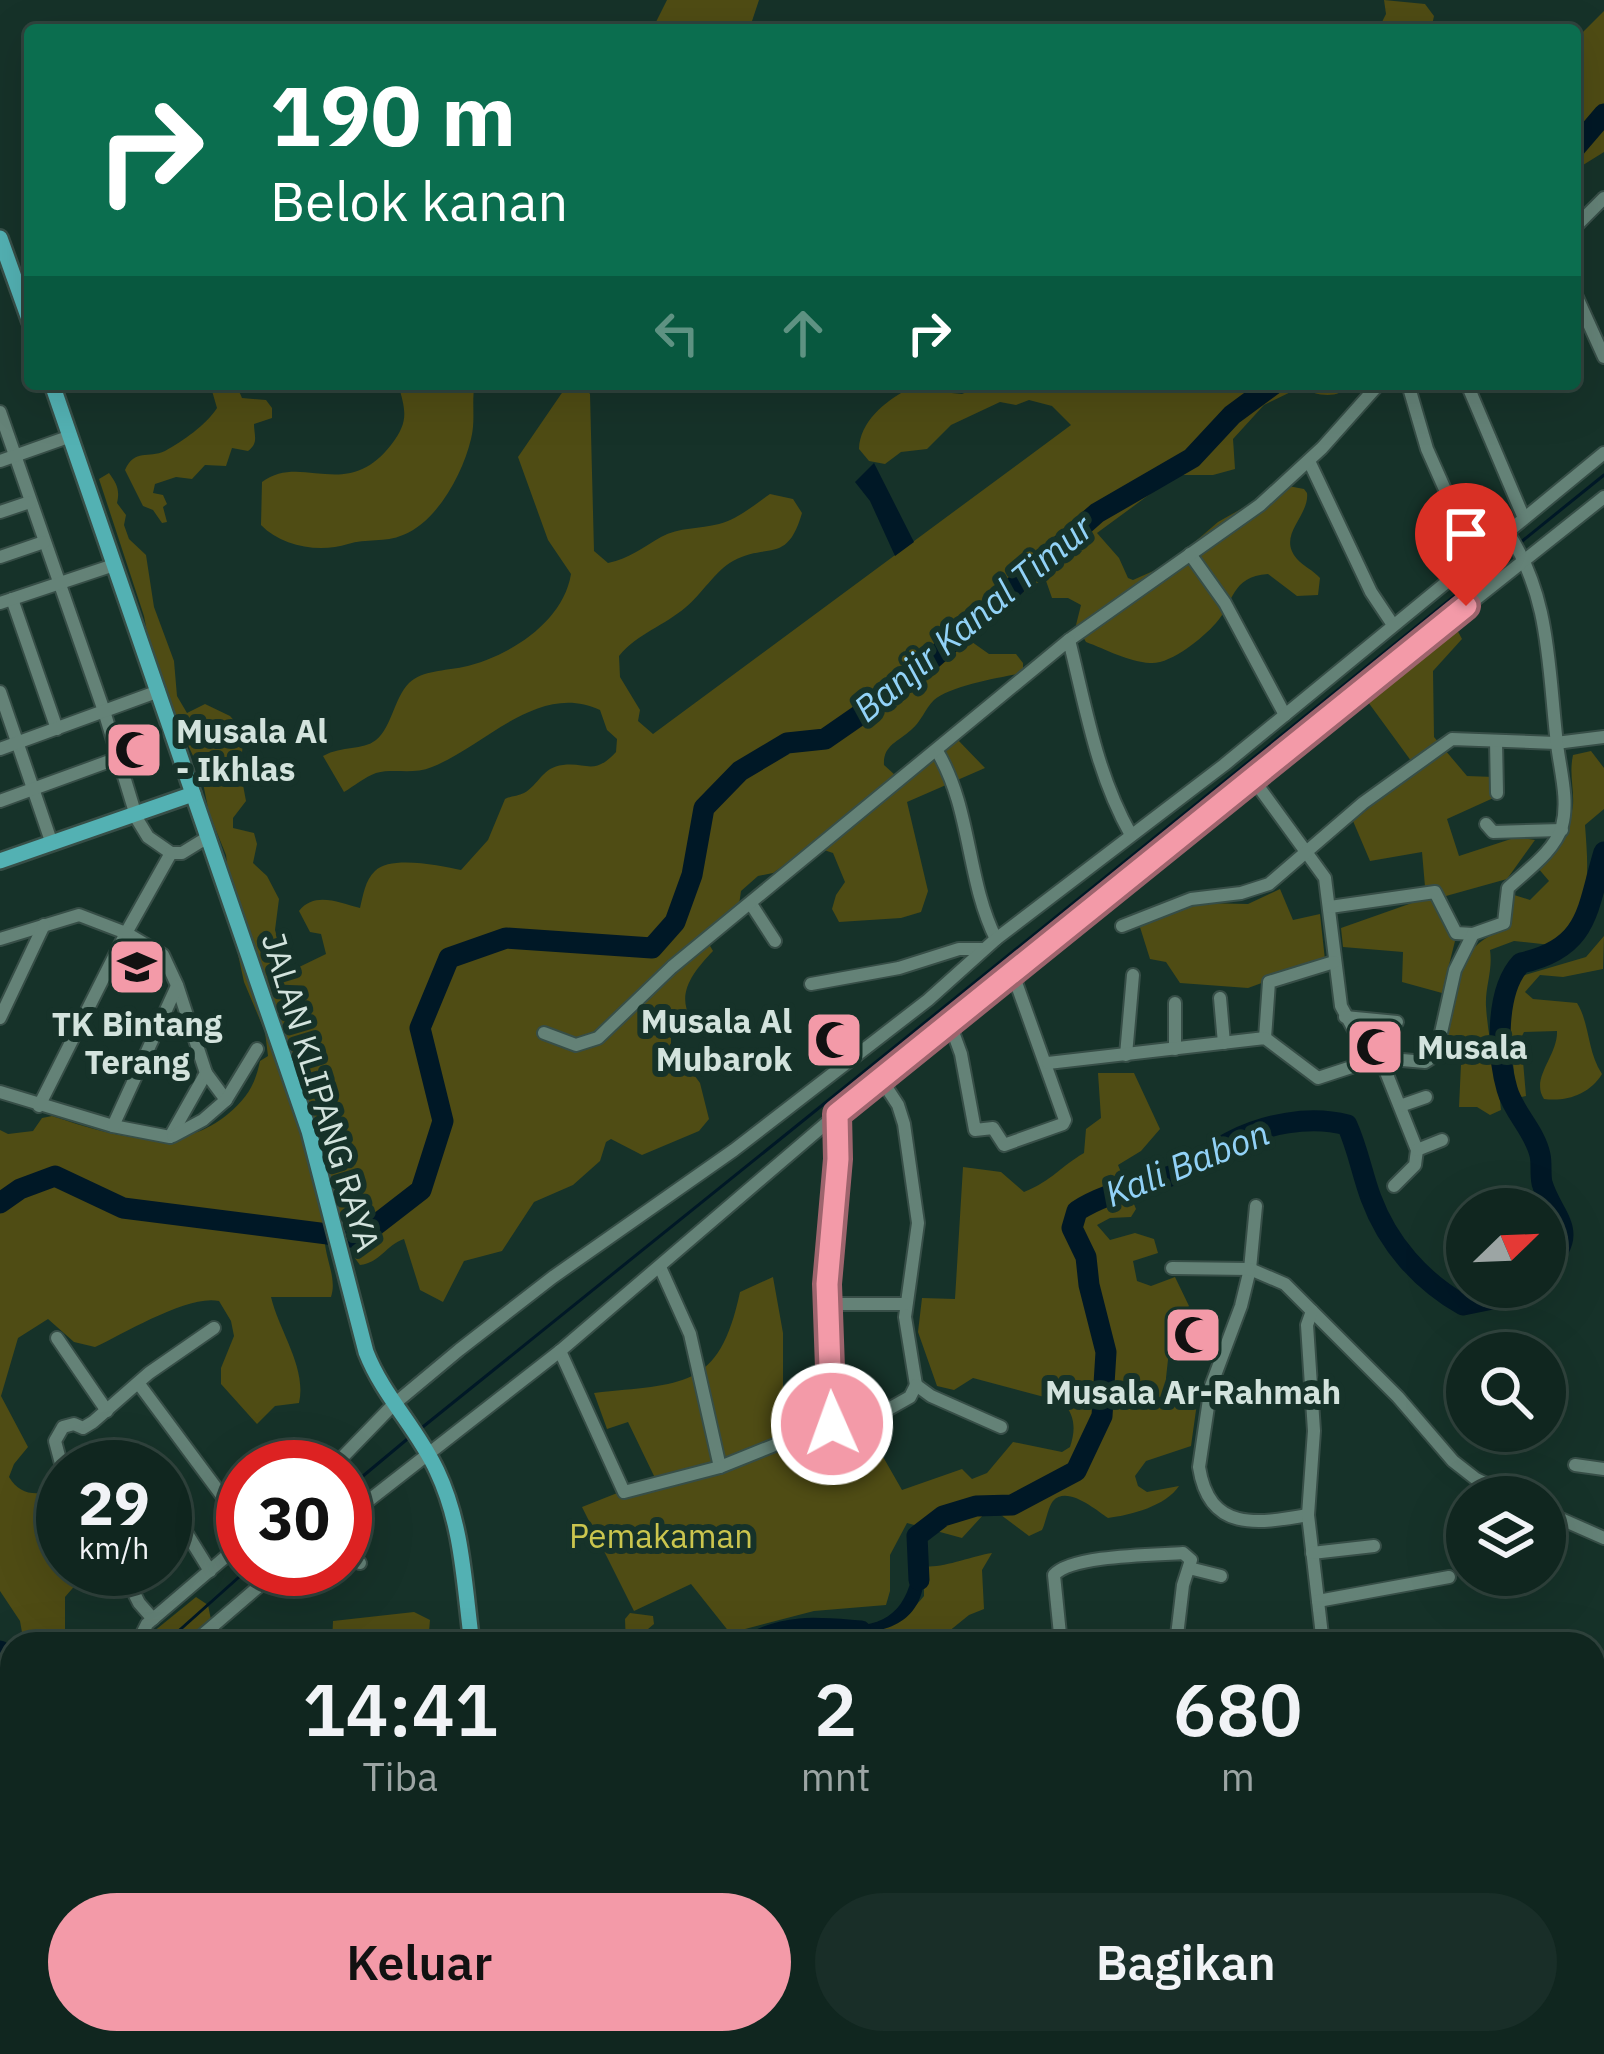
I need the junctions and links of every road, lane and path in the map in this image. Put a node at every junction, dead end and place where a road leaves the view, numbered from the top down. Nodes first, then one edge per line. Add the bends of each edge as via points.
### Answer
1 (1604, 198) edge
2 (1581, 221) edge
3 (0, 238) edge
4 (24, 305) edge
5 (1581, 306) edge
6 (1604, 357) edge
7 (54, 390) edge
8 (1374, 390) edge
9 (1410, 390) edge
10 (1470, 390) edge
11 (0, 412) edge
12 (71, 436) junction
13 (1604, 453) edge
14 (17, 455) junction
15 (0, 461) edge
16 (1309, 461) junction
17 (1604, 497) edge
18 (31, 502) junction
19 (0, 512) edge
20 (1523, 516) junction
21 (1509, 534) junction
22 (44, 542) junction
23 (1190, 554) junction
24 (0, 556) edge
25 (1475, 556) junction
26 (1523, 558) junction
27 (114, 565) junction
28 (59, 583) junction
29 (6, 601) edge
30 (1393, 625) junction
31 (1069, 640) junction
32 (159, 691) junction
33 (0, 695) edge
34 (104, 711) junction
35 (1285, 715) junction
36 (57, 729) junction
37 (1604, 736) edge
38 (1496, 741) junction
39 (1556, 742) junction
40 (16, 743) junction
41 (0, 749) edge
42 (937, 752) junction
43 (118, 758) junction
44 (1236, 776) junction
45 (34, 790) junction
46 (1497, 793) dead end
47 (194, 794) junction
48 (0, 800) edge
49 (136, 815) junction
50 (1486, 824) dead end
51 (1562, 830) junction
52 (1131, 835) junction
53 (208, 837) junction
54 (52, 844) junction
55 (1306, 850) junction
56 (171, 853) junction
57 (0, 861) edge
58 (751, 904) junction
59 (1330, 907) junction
60 (44, 925) junction
61 (1122, 926) dead end
62 (126, 933) junction
63 (1473, 934) junction
64 (0, 939) edge
65 (996, 939) junction
66 (775, 940) dead end
67 (984, 950) junction
68 (1334, 962) junction
69 (1013, 974) junction
70 (1133, 975) dead end
71 (811, 984) dead end
72 (178, 985) junction
73 (1220, 998) dead end
74 (1175, 1003) dead end
75 (1, 1014) edge
76 (1346, 1017) junction
77 (950, 1021) junction
78 (1397, 1022) dead end
79 (544, 1033) dead end
80 (1265, 1038) junction
81 (1224, 1042) junction
82 (257, 1049) dead end
83 (1175, 1049) junction
84 (1126, 1055) junction
85 (1379, 1058) junction
86 (1048, 1063) junction
87 (206, 1072) junction
88 (881, 1079) junction
89 (1426, 1097) dead end
90 (4, 1098) edge
91 (226, 1100) junction
92 (40, 1106) junction
93 (1400, 1106) junction
94 (837, 1114) junction
95 (113, 1126) junction
96 (172, 1136) junction
97 (1442, 1140) dead end
98 (1417, 1150) junction
99 (1394, 1186) dead end
100 (1256, 1205) dead end
101 (660, 1267) junction
102 (1172, 1268) dead end
103 (1250, 1269) junction
104 (828, 1304) junction
105 (905, 1304) junction
106 (1312, 1311) junction
107 (214, 1328) dead end
108 (57, 1338) dead end
109 (560, 1351) junction
110 (139, 1384) junction
111 (916, 1384) junction
112 (396, 1410) junction
113 (106, 1412) junction
114 (832, 1424) junction
115 (1001, 1427) dead end
116 (56, 1440) edge
117 (363, 1440) edge
118 (426, 1450) junction
119 (1575, 1466) dead end
120 (720, 1467) junction
121 (1604, 1469) edge
122 (1473, 1476) edge
123 (216, 1488) edge
124 (372, 1496) edge
125 (1308, 1515) junction
126 (1566, 1521) edge
127 (1604, 1538) edge
128 (192, 1542) edge
129 (1374, 1546) dead end
130 (1312, 1553) junction
131 (216, 1566) edge
132 (1189, 1568) junction
133 (210, 1571) junction
134 (1221, 1576) dead end
135 (1446, 1576) edge
136 (136, 1596) edge
137 (246, 1596) edge
138 (1318, 1600) junction
139 (153, 1619) junction
140 (140, 1632) edge
141 (204, 1632) edge
142 (471, 1632) edge
143 (1060, 1632) edge
144 (1177, 1632) edge
145 (1322, 1632) edge

1 - 2 street
3 - 4 main road
5 - 6 street
7 - 12 main road, JALAN KLIPANG RAYA
8 - 16 street
9 - 25 street
10 - 20 street
11 - 14 street
12 - 14 street
12 - 27 main road, JALAN KLIPANG RAYA
13 - 20 street
14 - 15 street
14 - 18 street
16 - 23 street
16 - 30 street
17 - 26 street
18 - 19 street
18 - 22 street
20 - 21 street
21 - 25 street
21 - 26 street
22 - 24 street
22 - 28 street
23 - 31 street
23 - 35 street
25 - 30 street
26 - 39 street via 1549,643
26 - 44 street
27 - 28 street
27 - 32 main road, JALAN KLIPANG RAYA
28 - 29 street
28 - 34 street
29 - 36 street
30 - 35 street
31 - 42 street
31 - 52 street via 1105,782
32 - 34 street
32 - 47 main road, JALAN KLIPANG RAYA
33 - 40 street
34 - 36 street
34 - 43 street
35 - 44 street
36 - 40 street
37 - 39 street
38 - 39 street
38 - 46 street
38 - 55 street via 1445,742
39 - 51 street
40 - 41 street
40 - 45 street
42 - 58 street
42 - 65 street via 958,792 975,883
43 - 45 street
43 - 49 street
44 - 52 street via 1210,776
44 - 55 street
44 - 69 street
45 - 48 street
45 - 54 street
47 - 49 main road
47 - 53 main road, JALAN KLIPANG RAYA
49 - 54 main road
49 - 56 street via 148,837
50 - 51 street via 1493,832
51 - 63 street via 1508,888 1504,923
52 - 65 street
53 - 56 street
53 - 112 main road, JALAN KLIPANG RAYA via 322,1183 376,1379
54 - 57 main road
55 - 59 street via 1325,878
55 - 61 street via 1268,884 1191,899
56 - 62 street
58 - 66 street
58 - 79 street via 598,1038 577,1045
59 - 63 street via 1435,892 1456,933
59 - 68 street
60 - 62 street via 79,916
60 - 64 street
60 - 75 street
62 - 72 street via 166,957
62 - 92 street
63 - 85 street via 1455,970 1436,1055 1425,1062
65 - 67 street
67 - 71 street
67 - 112 street via 734,1150 553,1277
68 - 76 street
68 - 80 street via 1269,982
69 - 77 street
69 - 86 street
70 - 84 street
72 - 87 street
72 - 95 street
73 - 81 street
74 - 83 street
76 - 78 street
76 - 85 street
77 - 86 street via 975,1130 992,1128 1004,1145 1064,1123
77 - 88 street
80 - 81 street
80 - 85 street via 1318,1078
81 - 83 street
82 - 91 street
83 - 84 street
84 - 86 street
85 - 93 street
87 - 91 street
87 - 96 street
88 - 94 street
88 - 105 street via 904,1124 918,1222
89 - 93 street
90 - 92 street
91 - 96 street
92 - 95 street
93 - 98 street
94 - 101 street
94 - 104 street
95 - 96 street
97 - 98 street
98 - 99 street via 1415,1165
100 - 103 street
101 - 109 street
101 - 120 street via 690,1334
102 - 103 street
103 - 106 street via 1285,1284
103 - 125 street via 1211,1386 1201,1479 1225,1516
104 - 105 street
104 - 114 street
105 - 111 street
106 - 122 street
106 - 125 street
107 - 110 street
108 - 113 street
109 - 118 street
109 - 120 street via 624,1492
110 - 113 street
110 - 123 street
111 - 114 street via 864,1423
111 - 115 street
112 - 117 street
112 - 118 main road, JALAN KLIPANG RAYA
113 - 116 street
114 - 120 street
118 - 124 street
118 - 142 main road, JALAN KLIPANG RAYA via 456,1517
119 - 121 street
125 - 130 street
126 - 127 street
128 - 133 street
129 - 130 street
130 - 138 street
131 - 133 street
132 - 134 street
132 - 143 street via 1183,1553 1062,1567 1054,1575
132 - 144 street
133 - 139 street
135 - 138 street
136 - 139 street
137 - 141 street
138 - 145 street
139 - 140 street

